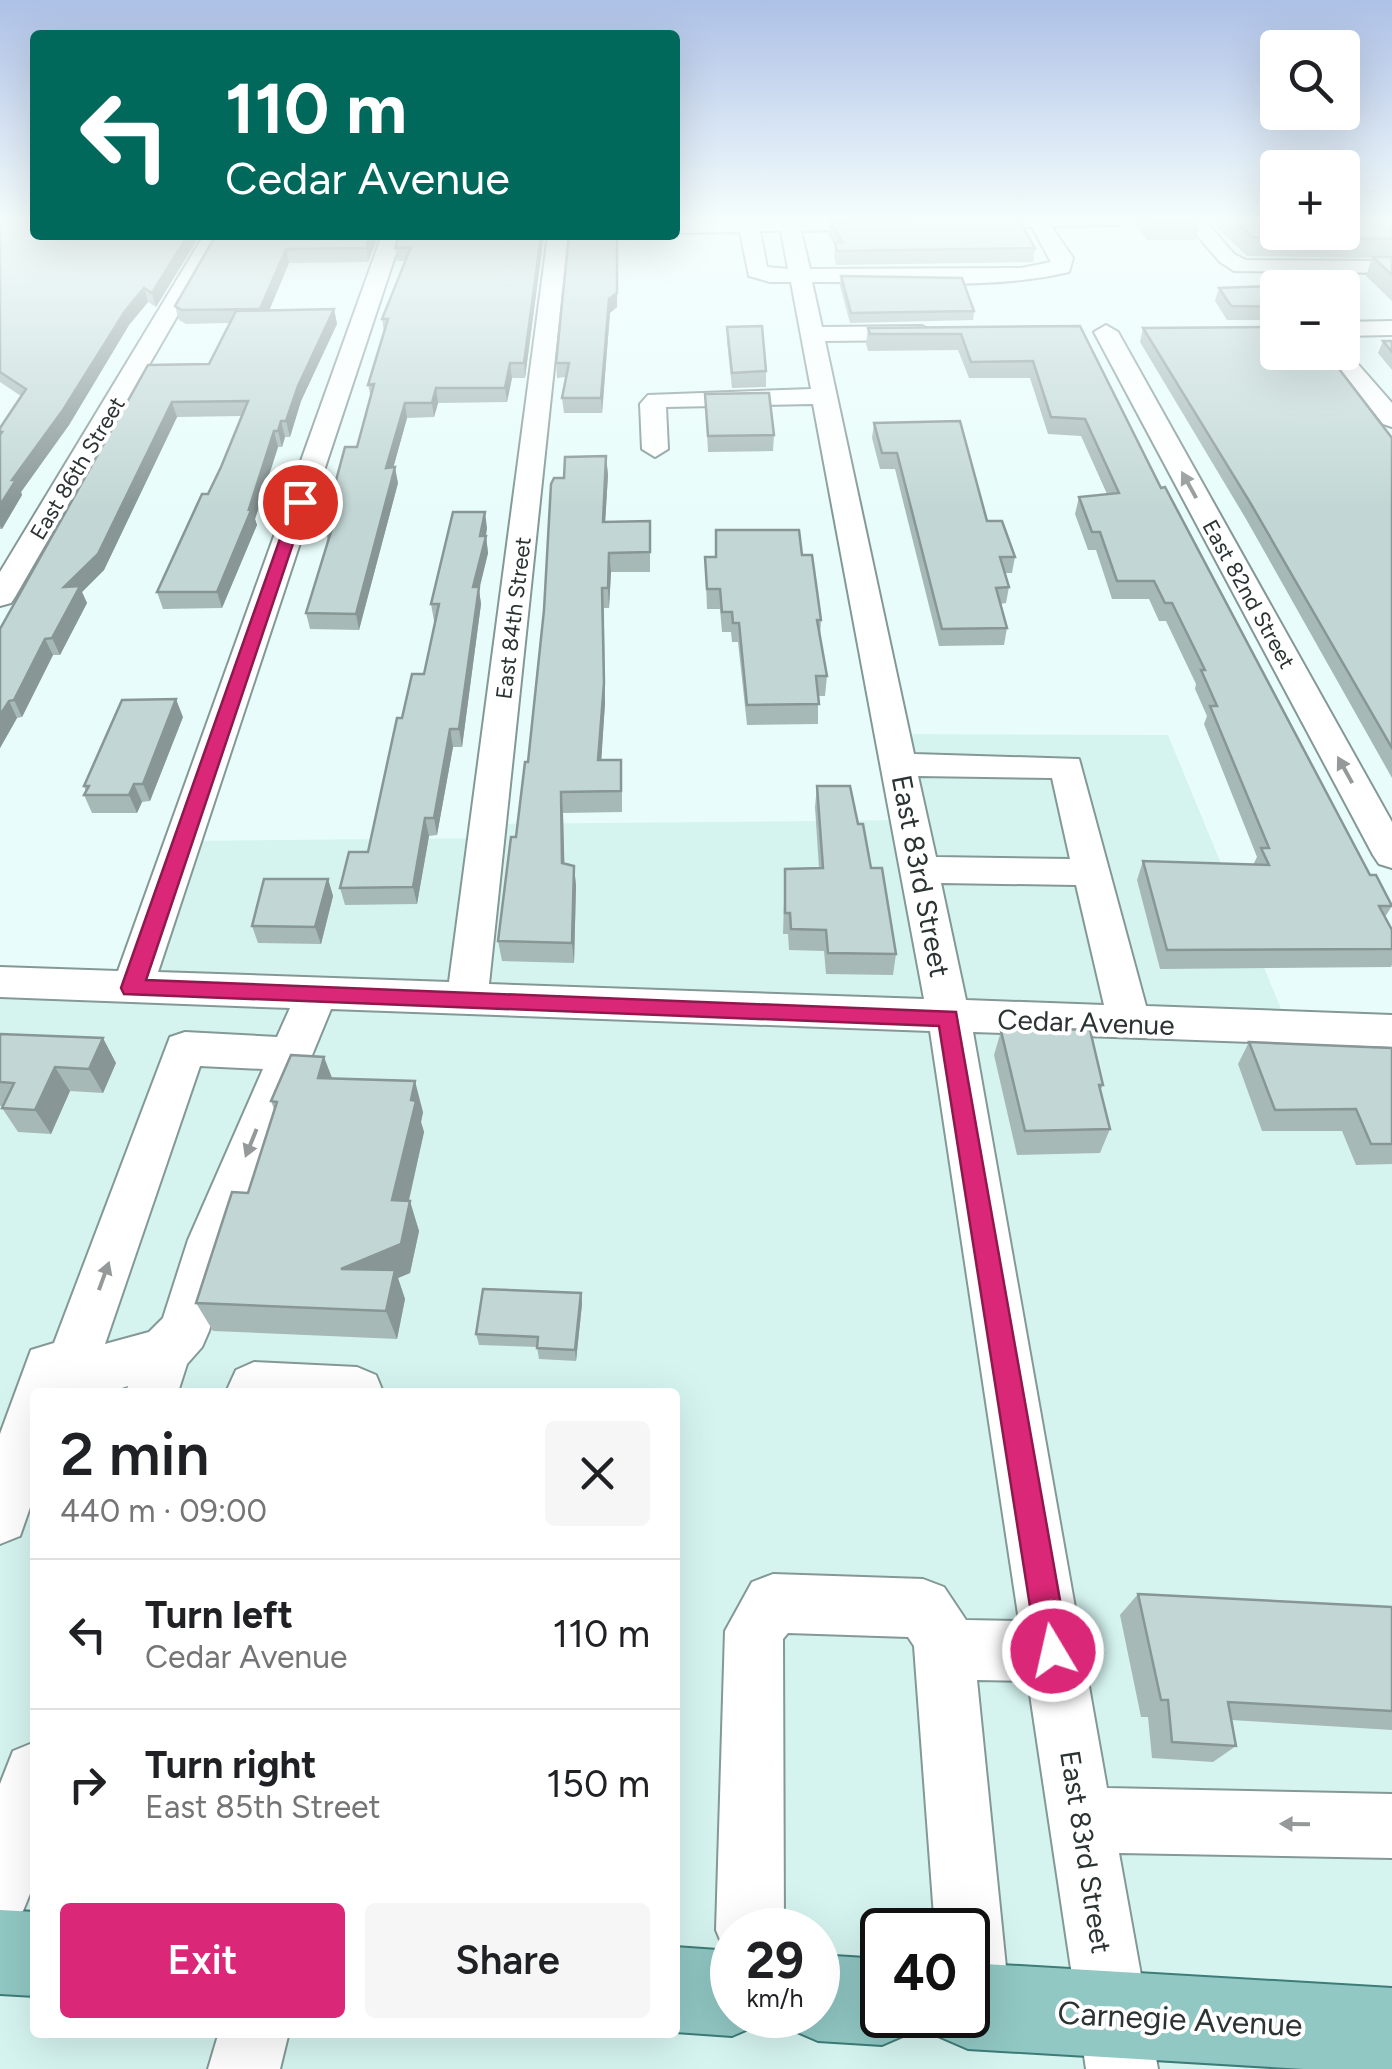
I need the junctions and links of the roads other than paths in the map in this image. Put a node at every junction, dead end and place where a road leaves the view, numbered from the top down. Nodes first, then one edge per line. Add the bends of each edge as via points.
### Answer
1 (166, 316) edge
2 (364, 316) edge
3 (548, 316) edge
4 (810, 316) edge
5 (1392, 328) edge
6 (1360, 329) edge
7 (1138, 332) dead end
8 (953, 333) edge
9 (814, 334) junction
10 (1353, 370) edge
11 (826, 396) junction
12 (1392, 418) edge
13 (655, 449) dead end
14 (0, 597) edge
15 (899, 766) junction
16 (1392, 856) edge
17 (920, 870) junction
18 (1092, 872) junction
19 (0, 982) edge
20 (132, 988) junction
21 (316, 994) junction
22 (467, 1000) junction
23 (948, 1018) junction
24 (1129, 1023) junction
25 (1392, 1031) edge
26 (290, 1054) junction
27 (159, 1372) edge
28 (56, 1380) edge
29 (30, 1424) edge
30 (0, 1516) edge
31 (944, 1650) junction
32 (1053, 1651) junction
33 (22, 1780) edge
34 (1081, 1820) junction
35 (1392, 1826) edge
36 (0, 1888) edge
37 (750, 1908) edge
38 (964, 1908) edge
39 (0, 1952) edge
40 (30, 1954) edge
41 (680, 1990) edge
42 (710, 1992) edge
43 (990, 2011) edge
44 (1392, 2031) edge
45 (252, 2038) edge
46 (1118, 2042) edge
47 (244, 2069) edge

1 - 14 street, East 86th Street
2 - 20 street
3 - 22 street, East 84th Street
4 - 9 street, East 83rd Street
5 - 6 street
16 -> 7 street, East 82nd Street via 1096,332
8 - 9 street
9 - 11 street, East 83rd Street
10 - 12 street
11 - 13 street via 658,400
11 - 15 street, East 83rd Street
15 - 17 street, East 83rd Street
15 - 18 street via 1067,768
17 - 18 street
17 - 23 street, East 83rd Street
18 - 24 street
19 - 20 street, Cedar Avenue
20 - 21 street, Cedar Avenue
21 - 22 street, Cedar Avenue
21 - 26 street
22 - 23 street, Cedar Avenue
23 - 24 street, Cedar Avenue
23 - 32 street, East 83rd Street
24 - 25 street, Cedar Avenue
26 -> 27 street via 212,1240 184,1331
28 -> 26 street via 185,1049
27 - 28 street via 110,1368
29 - 30 street
31 - 32 street
31 - 37 street via 923,1608 774,1604 754,1631
31 - 38 street
32 - 34 street, East 83rd Street
33 - 36 street
35 -> 34 street
34 - 46 street, East 83rd Street
39 - 40 main road
41 - 42 main road
43 - 46 main road, Carnegie Avenue
44 - 46 main road, Carnegie Avenue
45 - 47 street

